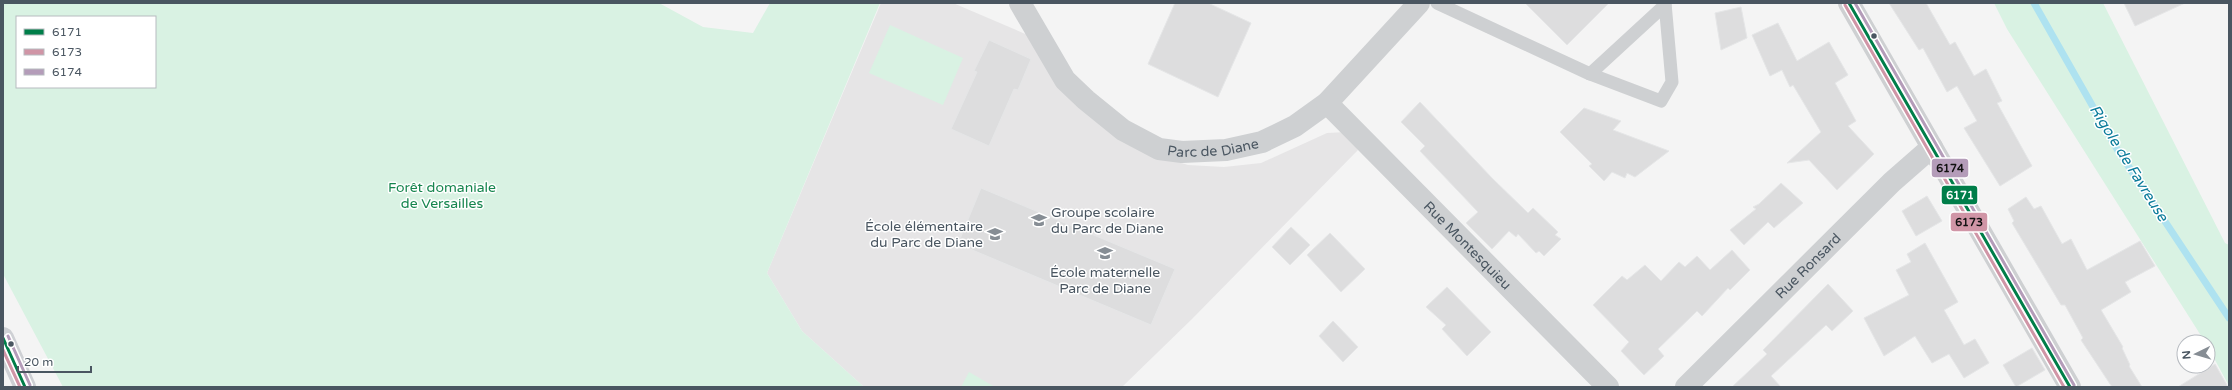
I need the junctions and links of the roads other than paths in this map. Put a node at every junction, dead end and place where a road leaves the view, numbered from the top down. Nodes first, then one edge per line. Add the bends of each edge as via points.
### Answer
1 (1020, 3) edge
2 (1419, 3) edge
3 (1436, 3) edge
4 (1848, 3) edge
5 (1665, 4) edge
6 (1590, 74) junction
7 (1327, 103) junction
8 (1932, 147) junction
9 (3, 338) edge
10 (25, 387) edge
11 (1608, 387) edge
12 (1686, 387) edge
13 (2070, 387) edge

1 - 7 street, Parc de Diane via 1065,80 1123,130 1159,149 1182,152 1226,150 1262,142 1295,126
2 - 7 street, Parc de Diane
3 - 6 lane
4 - 8 street
5 - 6 lane
5 - 6 lane via 1672,82 1662,101
7 - 11 street, Rue Montesquieu
8 - 12 street, Rue Ronsard via 1892,182
8 - 13 street
9 - 10 street

